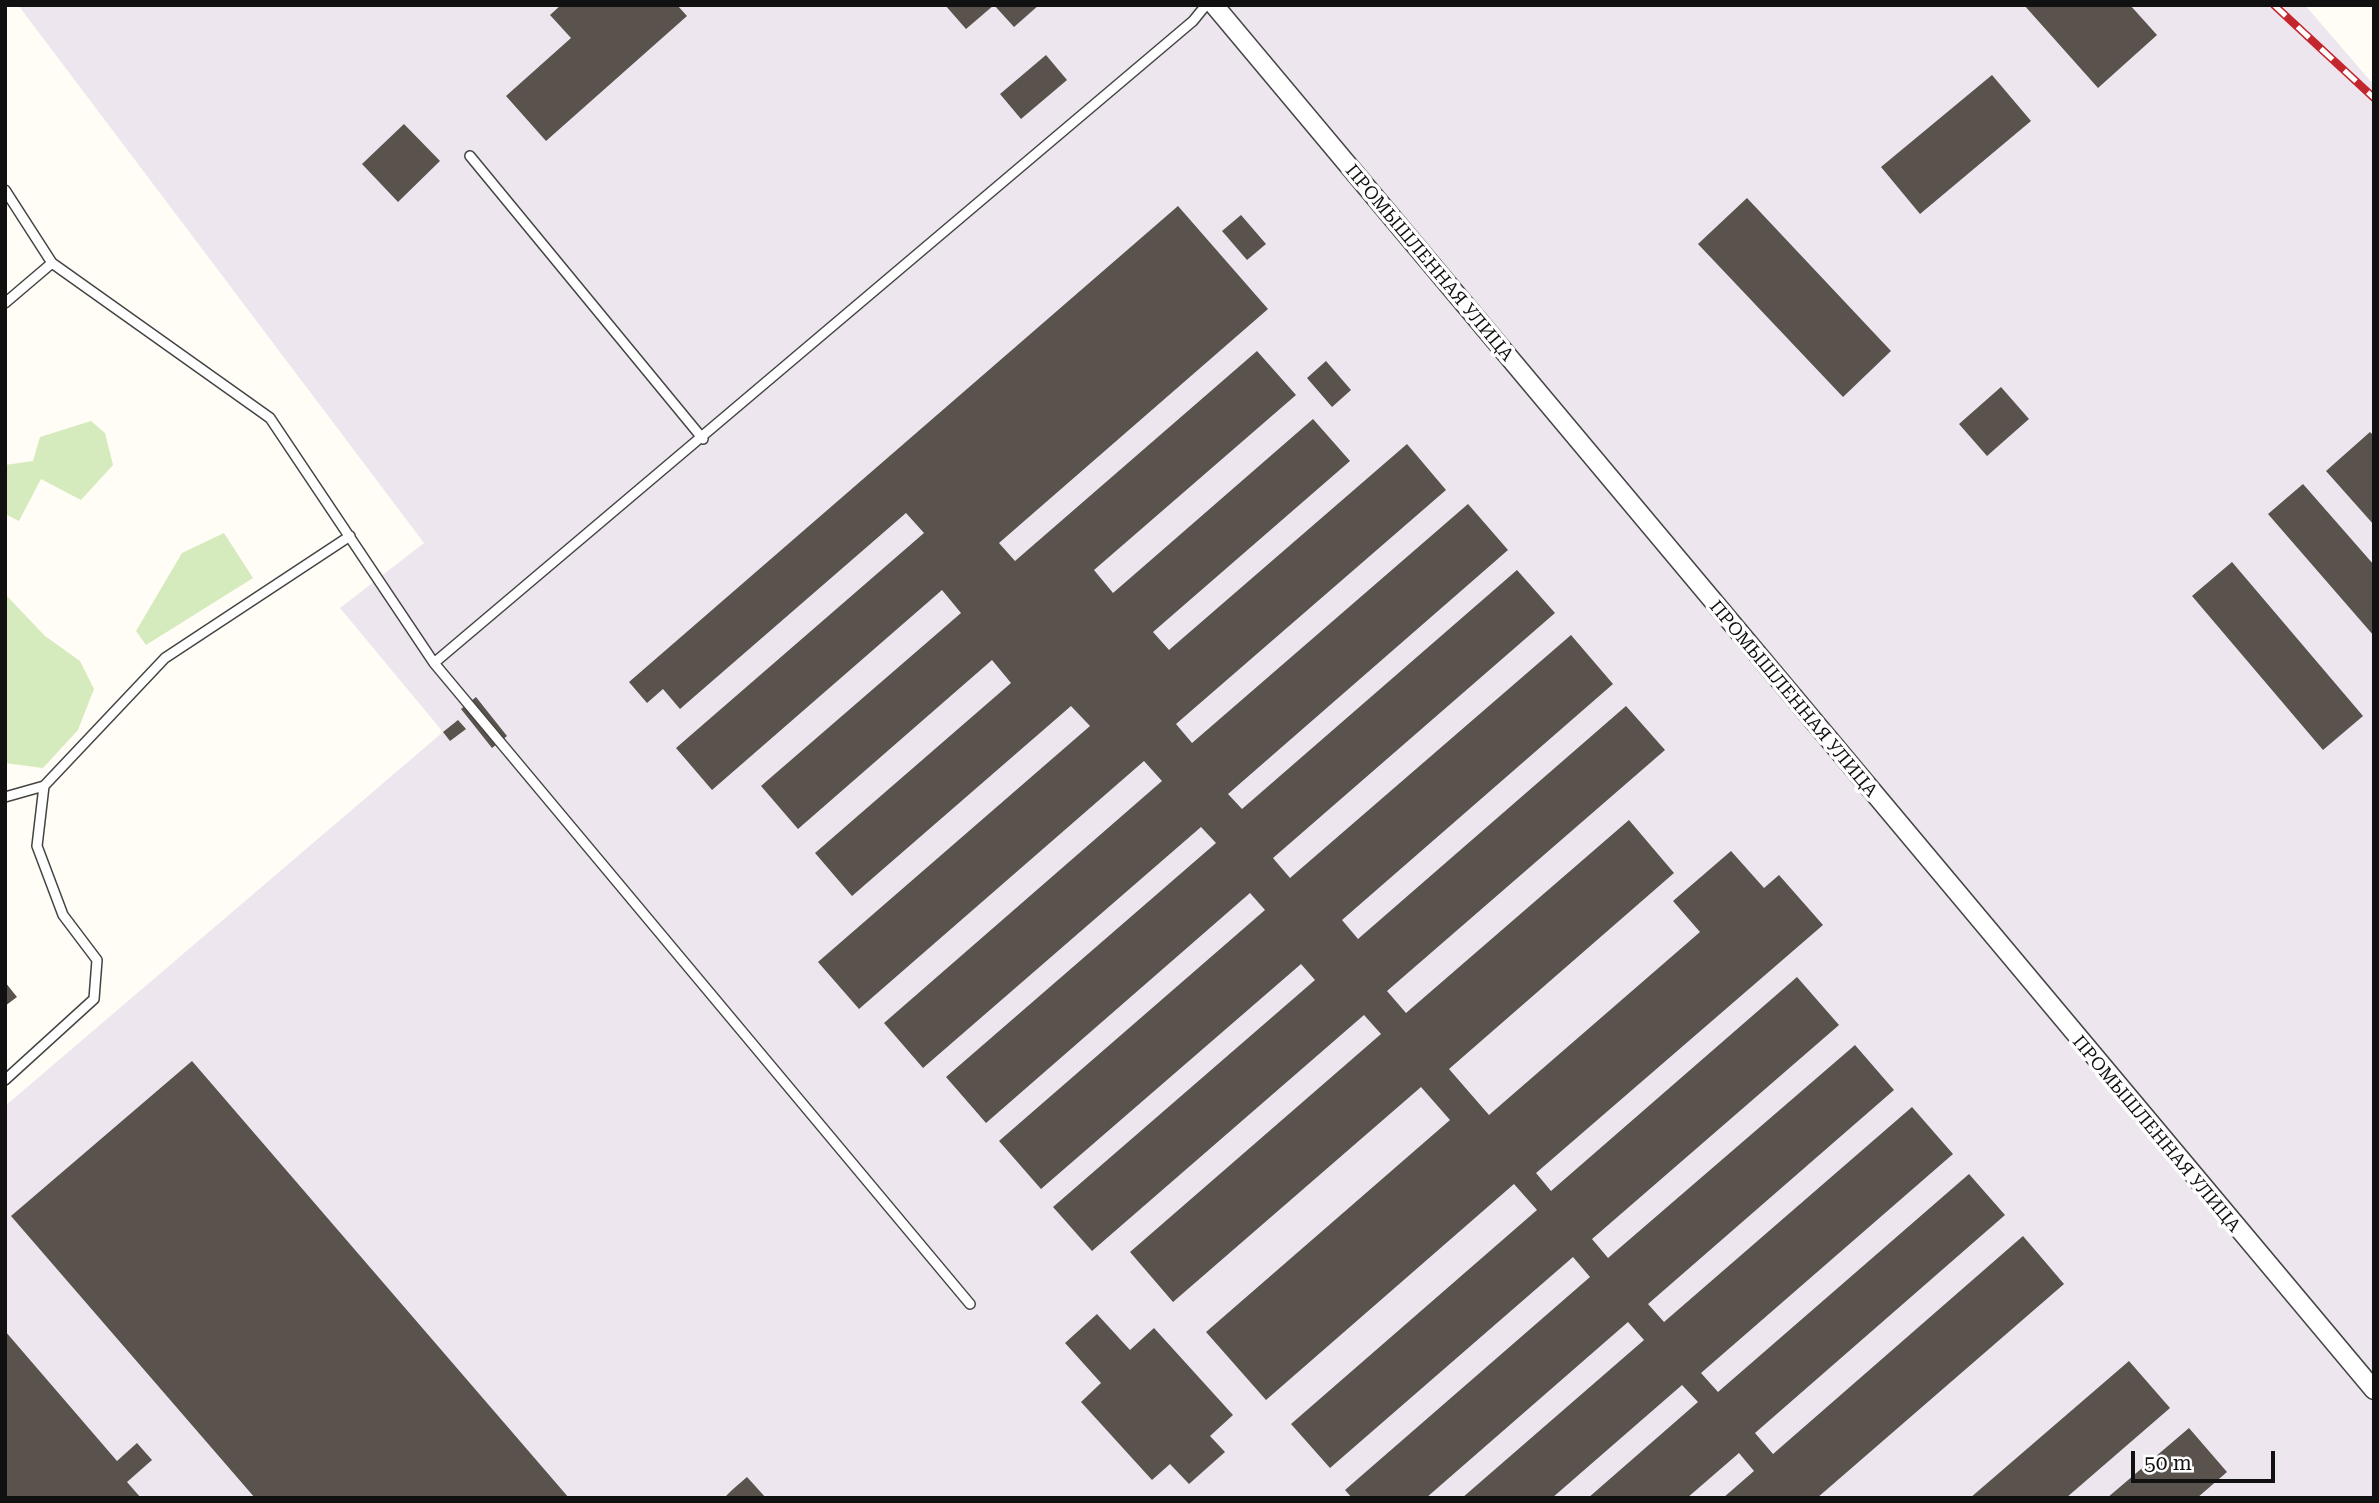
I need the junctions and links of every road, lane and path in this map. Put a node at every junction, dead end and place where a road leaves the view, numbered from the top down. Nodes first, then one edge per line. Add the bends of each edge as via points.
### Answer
1 (1206, 5) edge
2 (1214, 5) edge
3 (470, 156) dead end
4 (5, 190) edge
5 (52, 263) junction
6 (5, 303) edge
7 (703, 439) junction
8 (350, 536) junction
9 (434, 663) junction
10 (44, 786) junction
11 (5, 797) edge
12 (5, 1080) edge
13 (970, 1304) dead end
14 (2374, 1390) edge

1 - 7 lane via 1193,21
2 - 14 street, ПРОМЫШЛЕННАЯ УЛИЦА
3 - 7 lane
4 - 5 lane
5 - 6 lane
5 - 8 lane via 270,418
7 - 9 lane
8 - 9 lane
8 - 10 lane via 165,658
9 - 13 lane
10 - 11 lane
10 - 12 lane via 37,846 63,915 97,960 94,999

